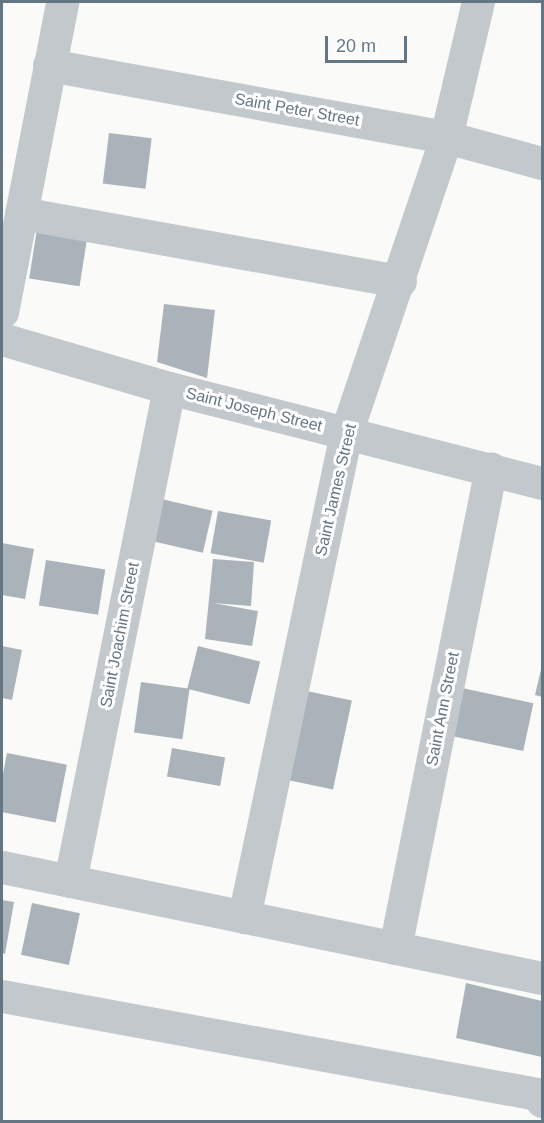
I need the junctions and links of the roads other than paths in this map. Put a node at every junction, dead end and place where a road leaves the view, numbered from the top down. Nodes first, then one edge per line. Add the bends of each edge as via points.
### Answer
1 (62, 2) edge
2 (478, 2) edge
3 (49, 65) junction
4 (446, 137) junction
5 (543, 163) edge
6 (21, 213) junction
7 (400, 280) junction
8 (2, 312) edge
9 (2, 339) edge
10 (169, 388) junction
11 (346, 434) junction
12 (491, 470) junction
13 (543, 483) edge
14 (2, 867) edge
15 (70, 881) junction
16 (244, 917) junction
17 (395, 948) junction
18 (543, 978) edge
19 (2, 996) edge
20 (543, 1101) edge

1 - 3 street
2 - 4 street, Saint James Street
3 - 4 street, Saint Peter Street
3 - 6 street
4 - 5 street, Saint Peter Street
4 - 7 street, Saint James Street
6 - 7 street
6 - 8 street
7 - 11 street, Saint James Street
9 - 10 street, Saint Joseph Street
10 - 11 street, Saint Joseph Street
10 - 15 street, Saint Joachim Street
11 - 12 street, Saint Joseph Street
11 - 16 street, Saint James Street
12 - 13 street, Saint Joseph Street
12 - 17 street, Saint Ann Street
14 - 15 street
15 - 16 street
16 - 17 street
17 - 18 street
19 - 20 street via 537,1094

